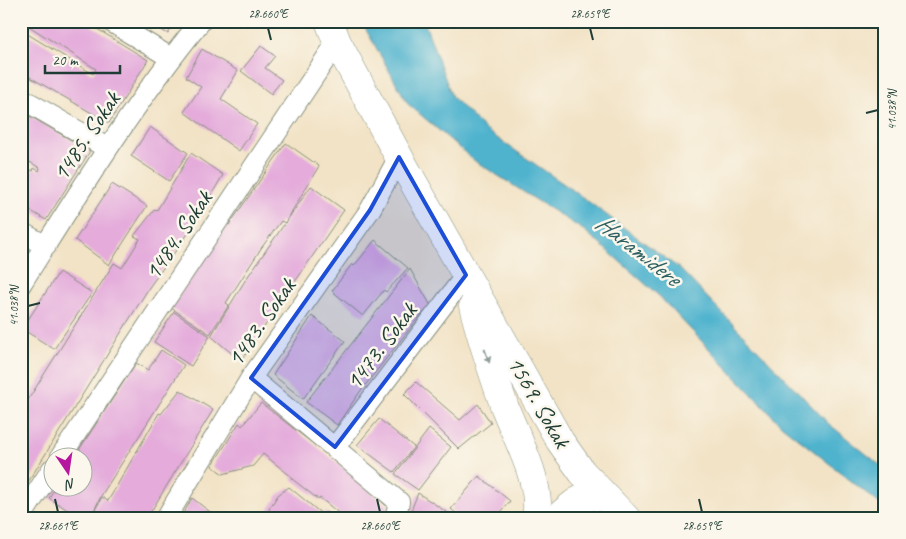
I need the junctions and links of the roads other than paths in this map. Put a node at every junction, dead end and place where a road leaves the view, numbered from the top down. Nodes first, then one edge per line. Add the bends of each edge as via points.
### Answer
1 (110, 21) edge
2 (201, 21) edge
3 (333, 31) edge
4 (171, 58) junction
5 (21, 98) edge
6 (107, 148) junction
7 (399, 157) junction
8 (21, 232) edge
9 (46, 246) junction
10 (466, 275) junction
11 (21, 284) edge
12 (251, 378) junction
13 (67, 446) edge
14 (334, 447) junction
15 (42, 487) edge
16 (617, 508) edge
17 (27, 513) edge
18 (166, 518) edge
19 (395, 518) edge
20 (536, 518) edge
21 (557, 518) edge

1 - 4 street
2 - 4 street, 1485. Sokak
3 - 7 street, 1569. Sokak
3 - 13 street, 1484. Sokak
4 - 6 street, 1485. Sokak
5 - 6 street
6 - 9 street, 1485. Sokak
7 - 10 street, 1569. Sokak
7 - 12 street, 1483. Sokak via 370,210
8 - 9 street
9 - 11 street, 1485. Sokak
10 - 14 street, 1473. Sokak
10 - 16 street, 1569. Sokak via 560,441 582,472
10 -> 20 street, 1569. Sokak via 482,345 525,455 536,494
12 - 14 street
12 - 18 street, 1483. Sokak
14 - 19 street via 399,502
15 - 17 street
16 - 21 street via 594,495 576,500

